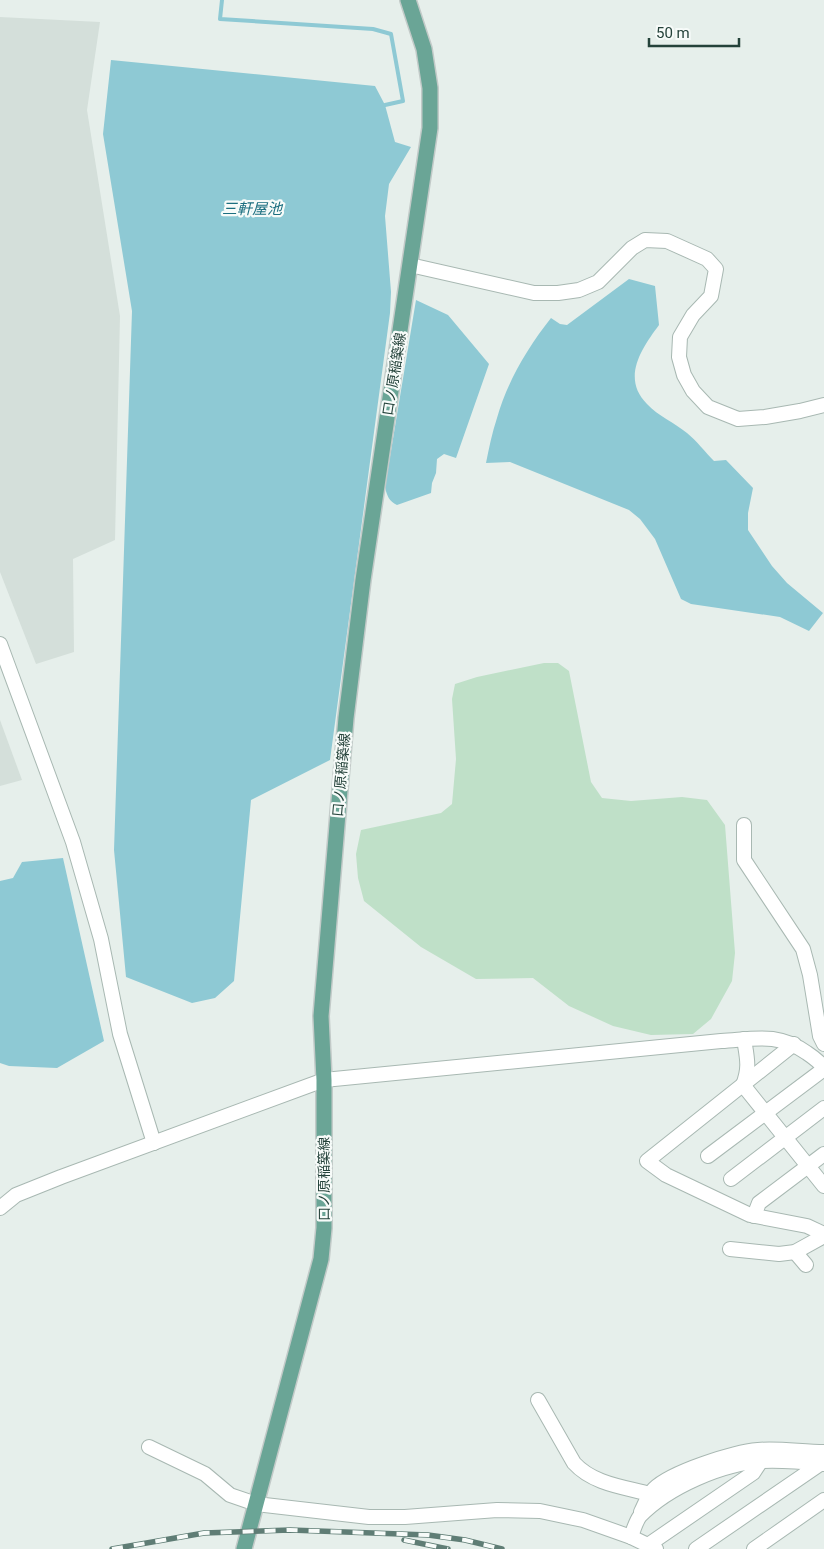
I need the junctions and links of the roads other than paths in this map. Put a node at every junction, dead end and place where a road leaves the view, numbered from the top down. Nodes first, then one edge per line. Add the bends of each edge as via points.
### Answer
1 (408, 0) edge
2 (410, 265) junction
3 (824, 405) edge
4 (0, 644) edge
5 (744, 825) dead end
6 (744, 1039) junction
7 (794, 1044) junction
8 (824, 1044) edge
9 (824, 1068) edge
10 (324, 1080) junction
11 (743, 1085) junction
12 (824, 1108) edge
13 (766, 1114) junction
14 (786, 1139) junction
15 (154, 1143) junction
16 (824, 1154) edge
17 (708, 1156) dead end
18 (808, 1166) junction
19 (731, 1179) dead end
20 (824, 1186) edge
21 (0, 1208) edge
22 (754, 1216) junction
23 (824, 1235) edge
24 (730, 1249) dead end
25 (795, 1252) junction
26 (806, 1264) dead end
27 (538, 1400) dead end
28 (149, 1447) dead end
29 (823, 1460) edge
30 (761, 1461) junction
31 (650, 1494) junction
32 (824, 1500) edge
33 (256, 1504) junction
34 (639, 1517) junction
35 (630, 1537) junction
36 (652, 1547) edge
37 (244, 1549) edge
38 (696, 1549) edge
39 (754, 1549) edge

1 - 2 main road, 口ノ原稲築線 via 424,49 430,88 430,128
2 - 3 street via 534,293 558,294 598,282 632,248 645,240 667,241 707,259 716,269 711,296 693,315 680,337 679,357 684,375 708,407 738,419 800,412
2 - 10 main road, 口ノ原稲築線 via 362,580 346,718 322,1016
4 - 15 street via 73,842 101,939 120,1034
5 - 8 street via 744,860 803,949
6 - 7 street via 777,1038
6 - 10 street
6 - 11 street via 748,1072
7 - 9 street
7 - 11 street
9 - 13 street
10 - 15 street
10 - 33 main road, 口ノ原稲築線 via 322,1259
11 - 13 street
11 - 22 street via 647,1162 666,1175
12 - 14 street
13 - 14 street
13 - 17 street
14 - 18 street
14 - 19 street
15 - 21 street via 16,1195
16 - 18 street
18 - 20 street
18 - 22 street via 759,1203
22 - 23 street via 807,1226
23 - 25 street
24 - 25 street via 779,1254
25 - 26 street
27 - 31 street via 580,1470 599,1481
28 - 33 street via 205,1474 230,1496
29 - 30 street
29 - 31 street via 760,1450 741,1453 673,1476
29 - 38 street
30 - 34 street via 691,1480
30 - 36 street via 753,1473
31 - 34 street
32 - 39 street
33 - 35 street via 368,1517 540,1511 584,1520
33 - 37 main road, 口ノ原稲築線
34 - 35 street
35 - 36 street

